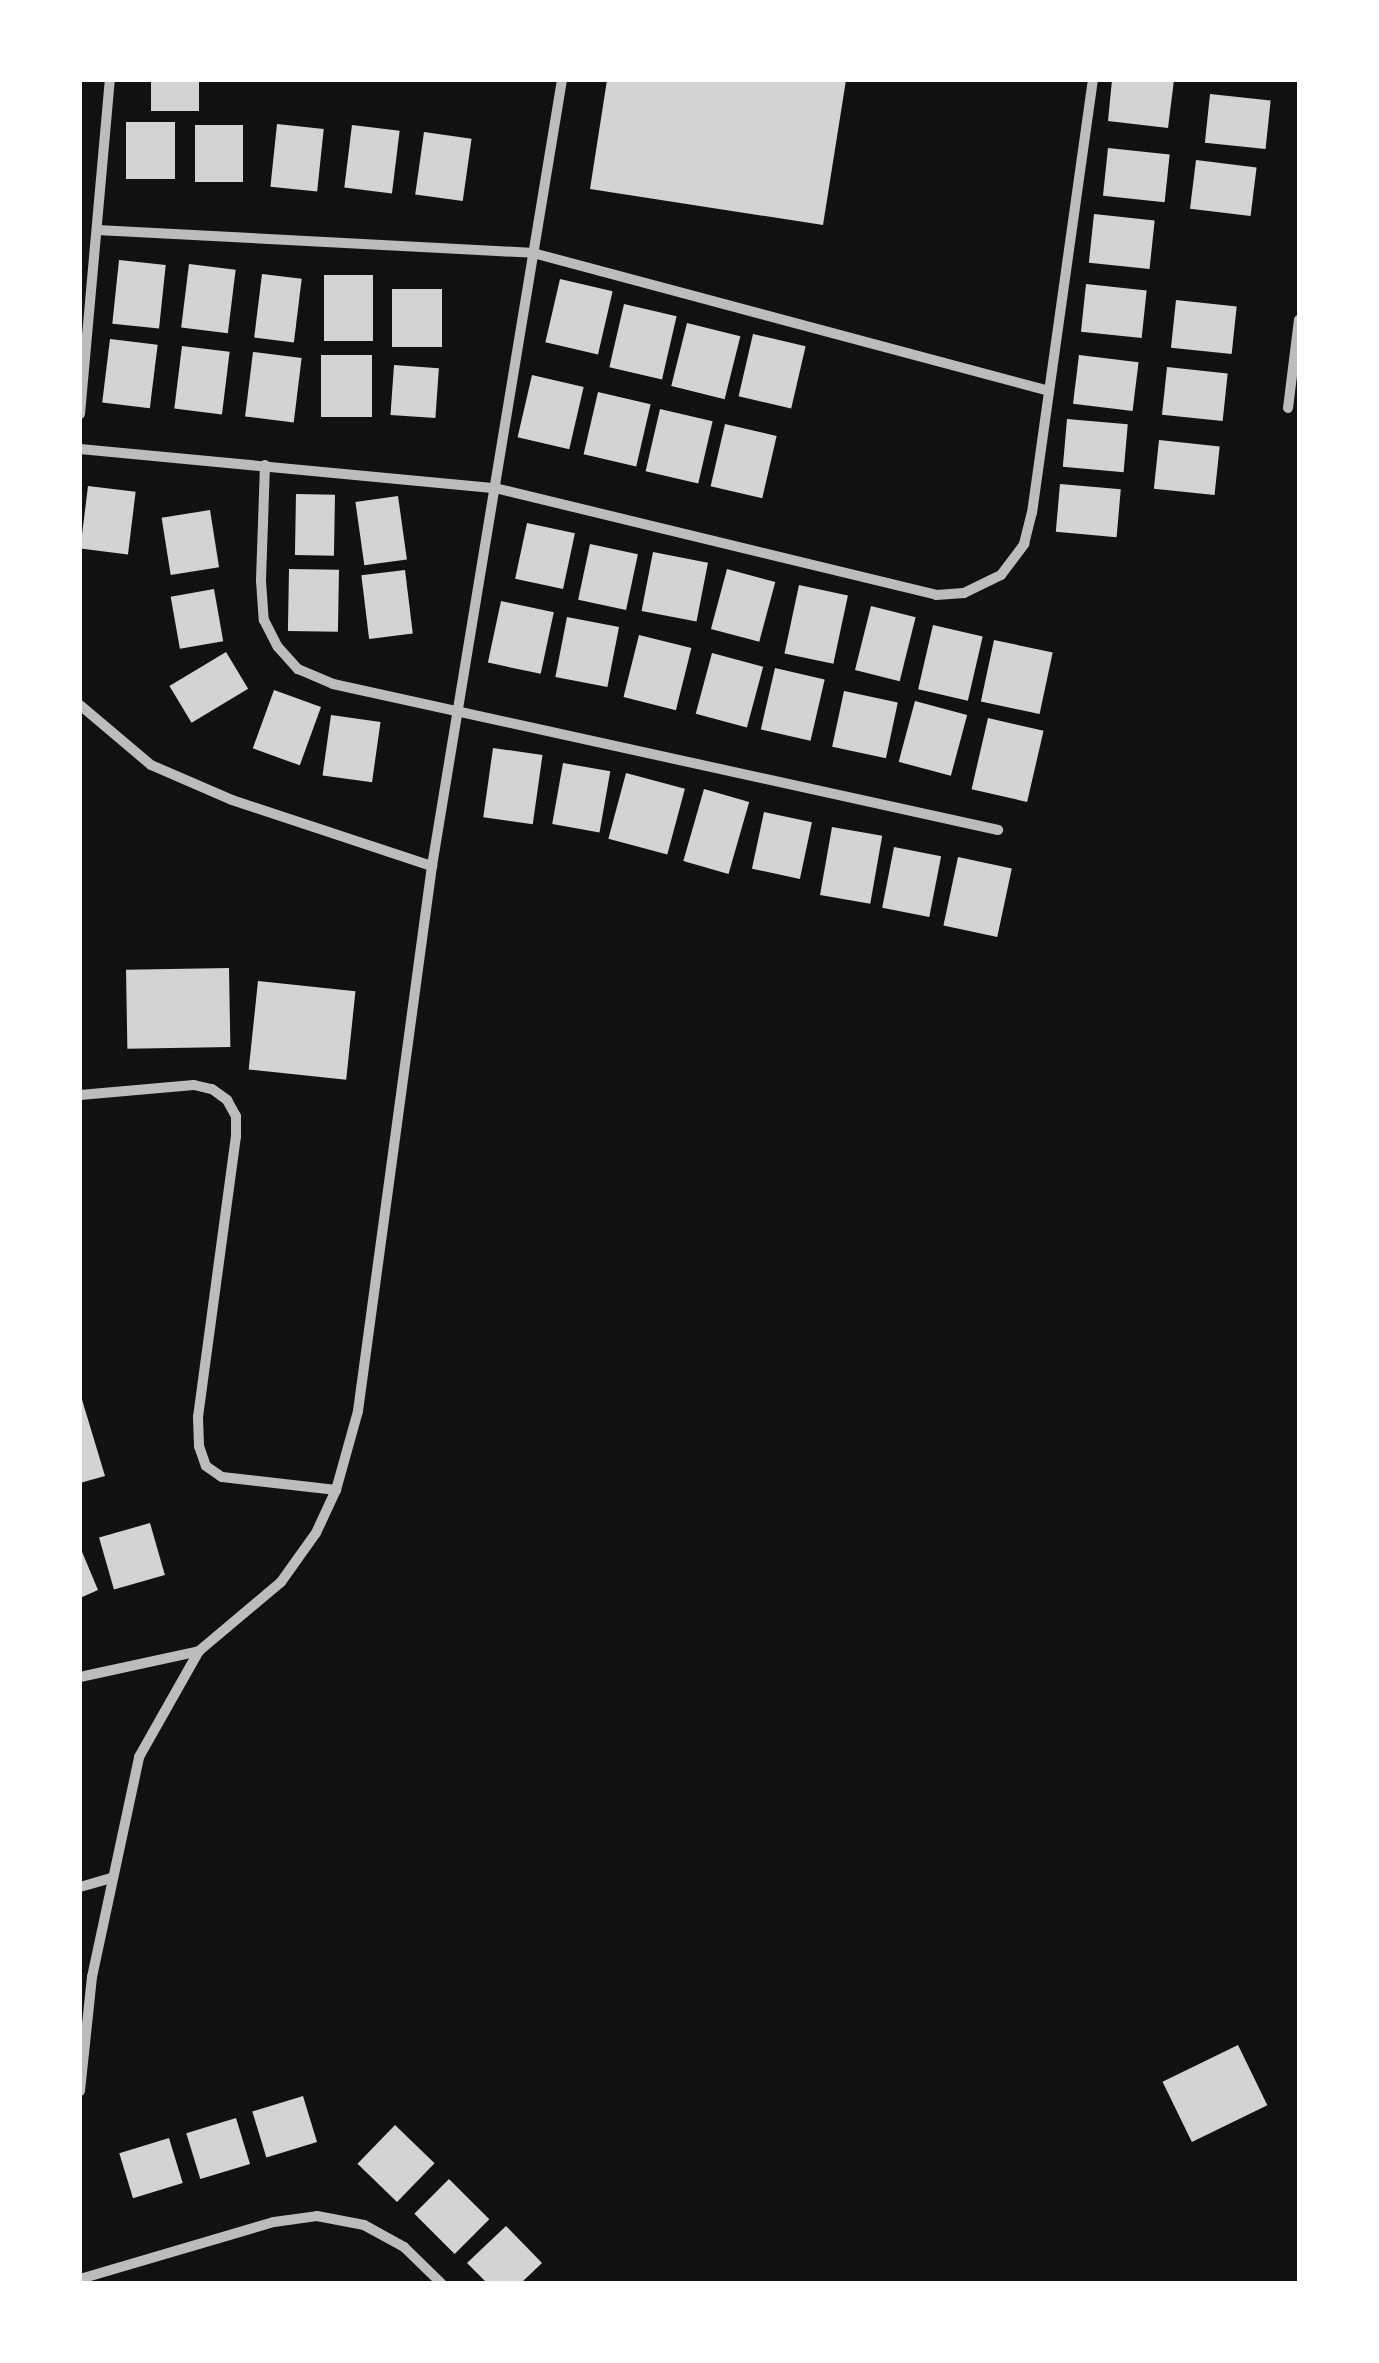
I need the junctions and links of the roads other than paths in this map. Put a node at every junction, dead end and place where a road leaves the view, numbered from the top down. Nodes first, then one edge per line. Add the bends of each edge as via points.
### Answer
1 (110, 80) edge
2 (562, 80) edge
3 (1093, 80) edge
4 (97, 230) junction
5 (533, 253) junction
6 (1299, 320) edge
7 (1048, 391) junction
8 (1288, 408) dead end
9 (80, 414) edge
10 (80, 450) edge
11 (265, 465) junction
12 (495, 488) junction
13 (80, 705) edge
14 (458, 711) junction
15 (998, 830) dead end
16 (432, 866) junction
17 (80, 1095) edge
18 (336, 1490) junction
19 (199, 1651) junction
20 (80, 1677) edge
21 (112, 1878) junction
22 (80, 1887) edge
23 (80, 2091) edge
24 (80, 2278) edge
25 (440, 2283) edge

1 - 4 street
2 - 5 street
3 - 7 street
4 - 5 street
4 - 9 street
5 - 7 street
5 - 12 street
6 - 8 street
7 - 12 street via 1024,544 1001,575 964,593 936,595
10 - 11 street
11 - 12 street
11 - 14 street via 261,582 264,620 278,647 298,669 333,684
12 - 14 street
13 - 16 street via 151,765 232,800
14 - 15 street
14 - 16 street
16 - 18 street via 358,1412
17 - 18 street via 194,1085 227,1100 236,1136 199,1446 206,1466 222,1477
18 - 19 street via 281,1582
19 - 20 street
19 - 21 street via 138,1757
21 - 22 street
21 - 23 street via 92,1977
24 - 25 street via 274,2222 317,2216 364,2225 404,2247

